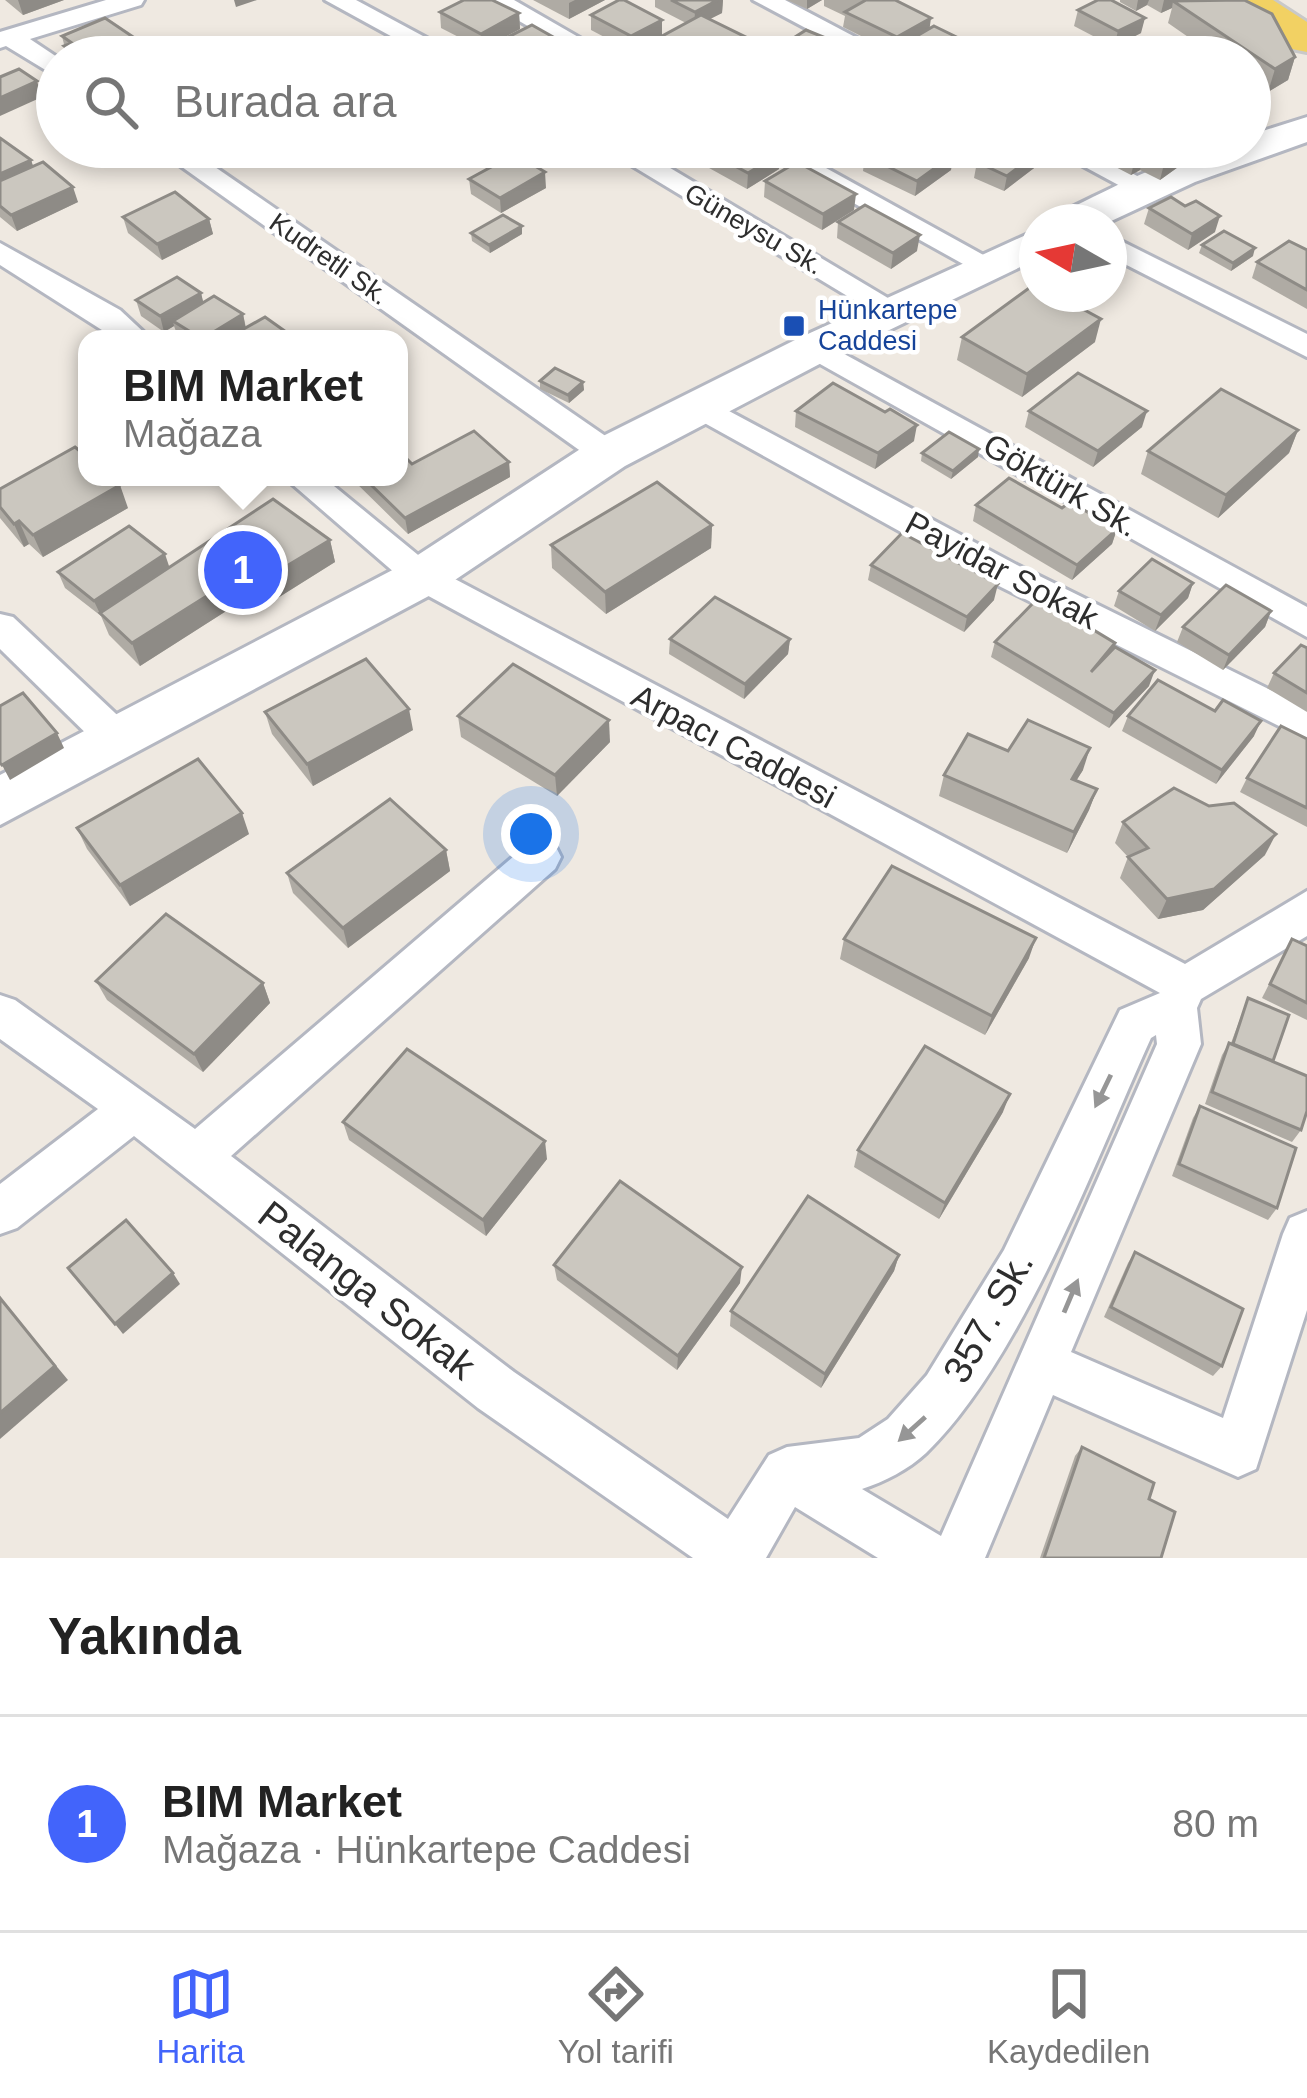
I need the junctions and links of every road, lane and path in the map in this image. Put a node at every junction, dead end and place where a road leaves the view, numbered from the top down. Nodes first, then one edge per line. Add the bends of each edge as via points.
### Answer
1 (132, 0) edge
2 (338, 0) edge
3 (495, 0) edge
4 (765, 0) edge
5 (1245, 0) edge
6 (1277, 0) edge
7 (1307, 16) edge
8 (408, 36) edge
9 (561, 36) edge
10 (838, 36) edge
11 (5, 38) edge
12 (1307, 40) edge
13 (36, 56) edge
14 (1298, 113) edge
15 (1271, 127) edge
16 (199, 168) edge
17 (651, 168) edge
18 (806, 168) edge
19 (1125, 168) edge
20 (1186, 168) edge
21 (1190, 168) edge
22 (1164, 181) junction
23 (1114, 204) edge
24 (0, 252) edge
25 (1019, 253) edge
26 (1127, 253) edge
27 (992, 268) junction
28 (893, 310) junction
29 (124, 330) edge
30 (1307, 347) edge
31 (815, 348) junction
32 (701, 407) junction
33 (608, 454) junction
34 (312, 486) edge
35 (422, 577) junction
36 (1307, 624) edge
37 (0, 626) edge
38 (1307, 725) edge
39 (117, 739) junction
40 (0, 802) edge
41 (541, 857) dead end
42 (1303, 919) edge
43 (1180, 997) junction
44 (0, 1014) edge
45 (134, 1109) junction
46 (196, 1157) junction
47 (0, 1212) edge
48 (1307, 1234) edge
49 (1041, 1364) junction
50 (787, 1473) junction
51 (737, 1557) edge
52 (927, 1558) edge
53 (958, 1558) edge

1 - 11 street
2 - 8 street
3 - 9 street
4 - 10 street
5 - 12 main road
6 - 7 main road
11 - 13 street
14 - 15 main road
16 - 33 street, Kudretli Sk.
17 - 28 street, Güneysu Sk.
18 - 27 street
19 - 22 street
20 - 22 main road
21 - 22 main road
22 - 23 main road
24 - 29 street
25 - 27 main road
26 - 30 street
27 - 28 main road
28 - 31 main road
31 - 32 main road
31 - 36 street, Göktürk Sk.
32 - 33 main road
32 - 38 street, Payidar Sokak via 1005,574
33 - 35 main road
34 - 35 street, Arpacı Caddesi
35 - 39 main road
35 - 43 street, Arpacı Caddesi
37 - 39 street
39 - 40 main road
41 - 46 street
42 - 43 street, 357. Sk.
49 -> 43 street, 357. Sk. via 1179,1044
43 -> 50 street, 357. Sk. via 1136,1024 988,1331 941,1400 872,1460
44 - 45 street, Palanga Sokak
45 - 46 street, Palanga Sokak
45 - 47 street
46 - 51 street, Palanga Sokak via 496,1390
48 - 49 street via 1238,1451
49 - 53 street, 357. Sk.
50 - 51 street
50 - 52 street

